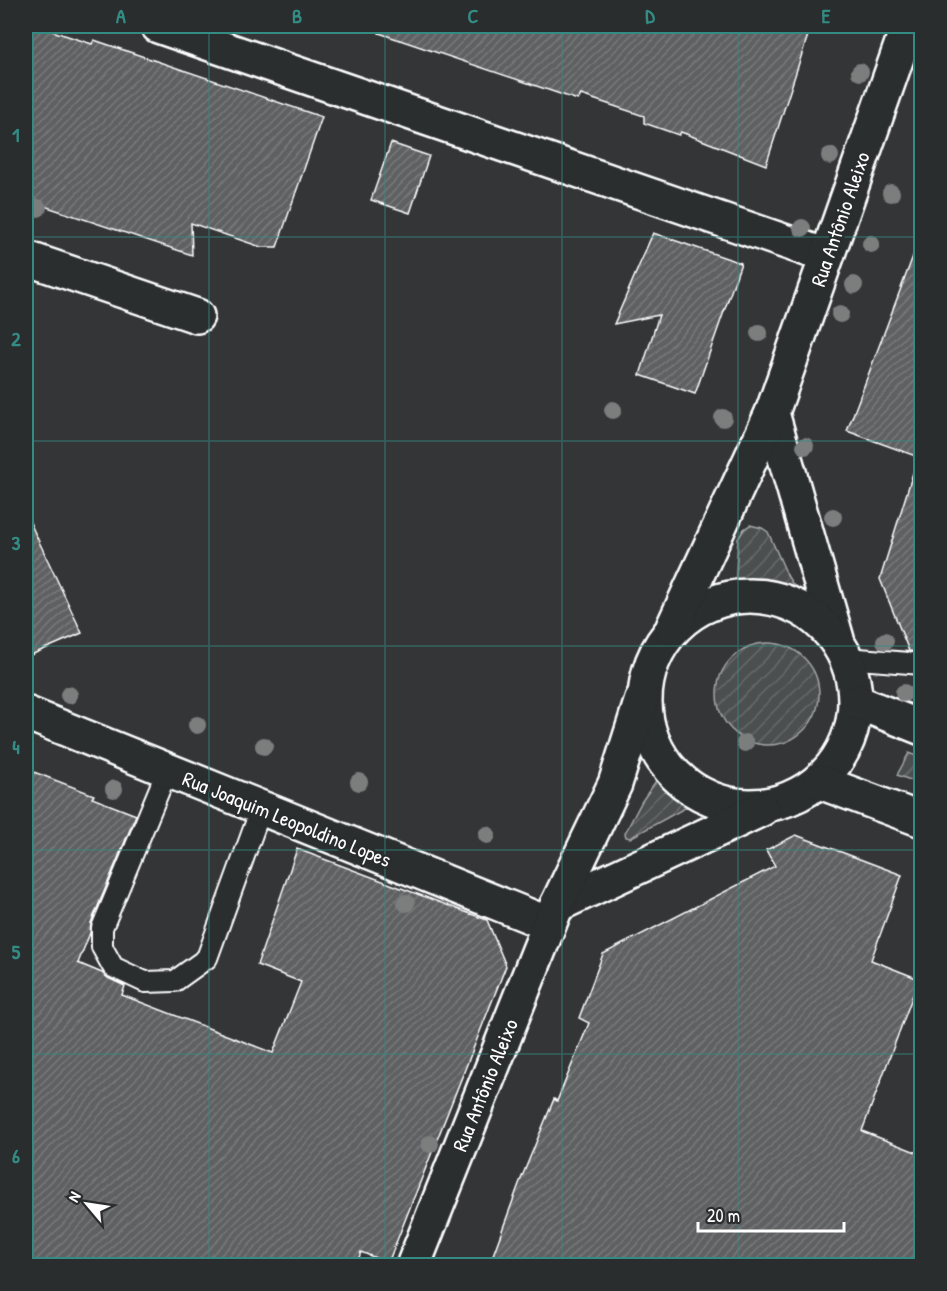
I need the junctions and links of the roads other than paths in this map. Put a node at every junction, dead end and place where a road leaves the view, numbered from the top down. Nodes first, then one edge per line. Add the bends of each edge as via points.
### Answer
1 (158, 26) edge
2 (908, 26) edge
3 (827, 256) junction
4 (26, 258) edge
5 (197, 316) dead end
6 (772, 413) junction
7 (672, 630) junction
8 (842, 649) junction
9 (921, 663) edge
10 (646, 685) junction
11 (857, 702) junction
12 (26, 713) edge
13 (921, 728) edge
14 (167, 771) junction
15 (820, 782) junction
16 (765, 807) junction
17 (261, 809) junction
18 (921, 820) edge
19 (553, 915) junction
20 (413, 1266) edge

1 - 3 street
2 - 3 street, Rua Antônio Aleixo
3 - 6 street, Rua Antônio Aleixo
4 - 5 street
6 - 7 street, Rua Antônio Aleixo
6 - 8 street
7 - 8 street via 702,607 738,595 776,598 811,614
7 - 10 street via 655,656
8 - 9 lane
8 - 11 street via 852,670
10 - 16 street via 647,725 662,761 689,789 726,805
10 - 19 street, Rua Antônio Aleixo via 615,784
11 - 13 street
11 - 15 street via 847,746
12 - 14 street, Rua Joaquim Leopoldino Lopes
14 - 17 street, Rua Joaquim Leopoldino Lopes
14 - 17 lane via 102,927 102,947 113,967 145,982 175,981 207,958
15 - 16 street via 794,798
15 - 18 street
16 - 19 street
17 - 19 street, Rua Joaquim Leopoldino Lopes
19 - 20 street, Rua Antônio Aleixo

